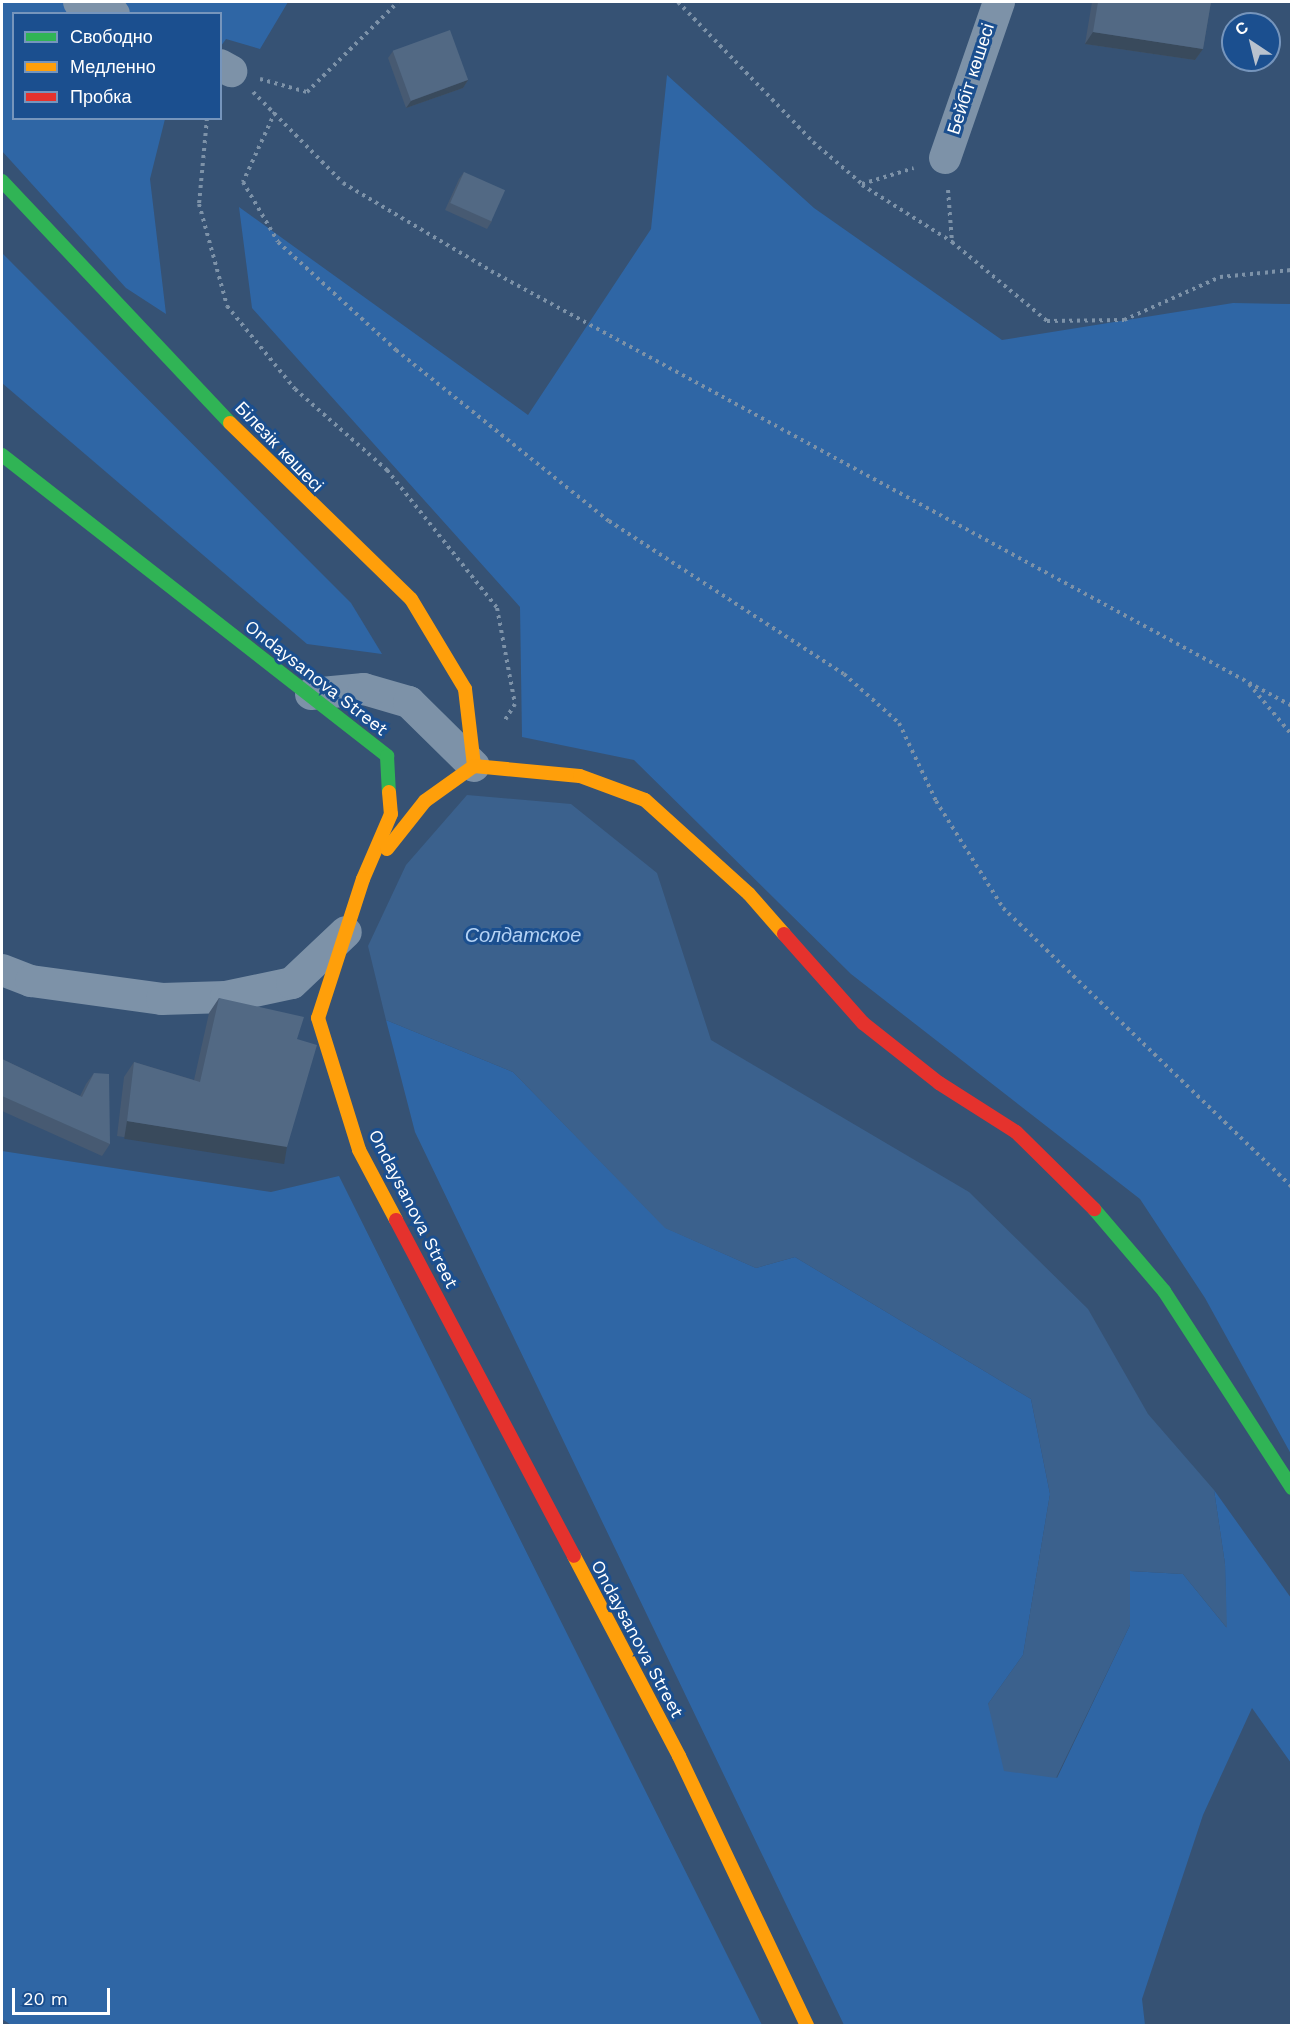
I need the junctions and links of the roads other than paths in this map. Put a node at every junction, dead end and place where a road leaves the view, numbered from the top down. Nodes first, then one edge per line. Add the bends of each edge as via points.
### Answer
1 (79, 2) edge
2 (999, 2) edge
3 (108, 12) edge
4 (945, 158) road end
5 (2, 181) edge
6 (2, 455) edge
7 (311, 693) junction
8 (474, 766) junction
9 (363, 879) junction
10 (346, 932) junction
11 (2, 970) edge
12 (1292, 1488) edge
13 (807, 2025) edge

1 - 3 street
2 - 4 street, Бейбіт көшесі
5 - 8 street, Білезік көшесі via 286,482 411,599 465,689
6 - 7 street, Ondaysanova Street
7 - 8 street via 364,689 409,702
7 - 9 street, Ondaysanova Street via 387,756 391,814
8 - 9 street via 425,801
8 - 12 street via 580,776 645,800 687,832 863,1023 939,1083 1016,1132 1070,1179 1164,1291
9 - 10 street, Ondaysanova Street
10 - 11 street via 292,983 226,997 162,999 31,981
10 - 13 street, Ondaysanova Street via 318,1018 359,1150 679,1756

